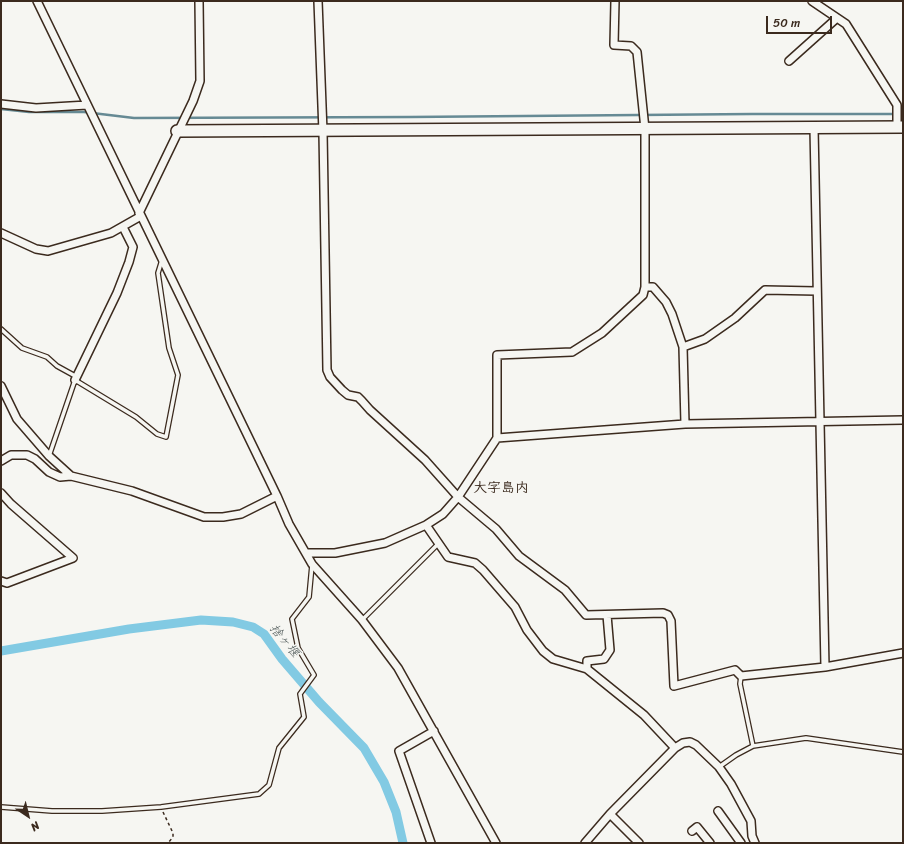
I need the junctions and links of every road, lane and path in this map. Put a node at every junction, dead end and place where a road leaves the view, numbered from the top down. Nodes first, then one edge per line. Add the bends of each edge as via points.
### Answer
1 (36, 1) edge
2 (199, 1) edge
3 (318, 1) edge
4 (615, 1) edge
5 (812, 1) edge
6 (837, 18) junction
7 (789, 61) dead end
8 (1, 104) edge
9 (87, 105) junction
10 (900, 127) edge
11 (814, 128) junction
12 (645, 129) junction
13 (178, 132) junction
14 (323, 132) junction
15 (140, 215) junction
16 (123, 227) junction
17 (1, 233) edge
18 (162, 260) junction
19 (645, 287) junction
20 (816, 291) junction
21 (1, 329) edge
22 (683, 347) junction
23 (76, 378) junction
24 (1, 386) edge
25 (903, 420) edge
26 (819, 422) junction
27 (685, 424) junction
28 (496, 438) junction
29 (49, 456) junction
30 (1, 461) edge
31 (71, 476) junction
32 (1, 493) edge
33 (277, 496) junction
34 (458, 497) junction
35 (426, 525) junction
36 (439, 543) junction
37 (306, 553) junction
38 (312, 564) junction
39 (1, 581) edge
40 (607, 615) junction
41 (362, 620) junction
42 (903, 653) edge
43 (825, 667) junction
44 (586, 668) junction
45 (741, 676) junction
46 (434, 731) junction
47 (753, 746) junction
48 (675, 748) junction
49 (903, 752) edge
50 (719, 767) junction
51 (1, 807) edge
52 (160, 807) junction
53 (718, 811) dead end
54 (610, 814) junction
55 (692, 831) dead end
56 (753, 840) edge
57 (168, 843) edge
58 (431, 843) edge
59 (496, 843) edge
60 (585, 843) edge
61 (639, 843) edge
62 (710, 843) edge
63 (741, 843) edge

1 - 9 street
2 - 13 street via 200,81
3 - 14 street
4 - 12 street via 614,45 631,46 637,52
5 - 6 street
6 - 7 street
6 - 10 street via 846,24 897,105
8 - 9 street via 36,108
9 - 15 street
10 - 11 street
11 - 12 street
11 - 20 street
12 - 14 street
12 - 19 street
13 - 14 street
13 - 15 street
14 - 34 street via 327,370 342,390 348,395 358,397 425,460
15 - 16 street
15 - 18 street
16 - 17 street via 48,251 36,249
16 - 23 street via 133,247 129,262
18 - 23 lane via 158,273 169,348 178,376 166,437 157,434 136,417
18 - 33 street
19 - 22 street via 653,287 666,302
19 - 28 street via 642,295 625,313 602,333 572,352 497,355
20 - 22 street via 764,290 734,318 705,339
20 - 26 street
21 - 23 lane via 22,348 47,357 56,366
22 - 27 street
23 - 29 lane
24 - 29 street via 18,419
25 - 26 street
26 - 27 street
26 - 43 street
27 - 28 street
28 - 34 street
29 - 31 street
30 - 31 street via 11,455 28,455 49,472
31 - 33 street via 132,490 204,517 241,514
32 - 39 street via 73,558 7,583
33 - 37 street via 289,524
34 - 35 street via 443,514
34 - 40 street via 496,530 530,566 565,590 586,615
35 - 36 street
35 - 37 street via 385,542 335,553
36 - 41 lane
36 - 44 street via 448,557 475,563 483,570 515,607 527,630 543,651 553,659
37 - 38 street
38 - 41 street
38 - 52 lane via 309,597 292,619 298,648 314,675 300,694 304,717 279,748 269,785 259,794
40 - 44 street via 610,650 604,659 587,661
40 - 45 street via 668,615 671,621 674,686 735,670
41 - 46 street via 398,668
42 - 43 street
43 - 45 street
44 - 48 street via 644,715
45 - 47 lane via 740,684
46 - 58 street via 399,751
46 - 59 street
47 - 49 lane via 806,738
47 - 50 lane
48 - 50 street via 690,742
48 - 54 street
50 - 56 street via 751,821
51 - 52 lane via 102,811
52 - 57 path via 173,833
53 - 63 street
54 - 60 street
54 - 61 street
55 - 62 street via 697,827
56 - 63 street

